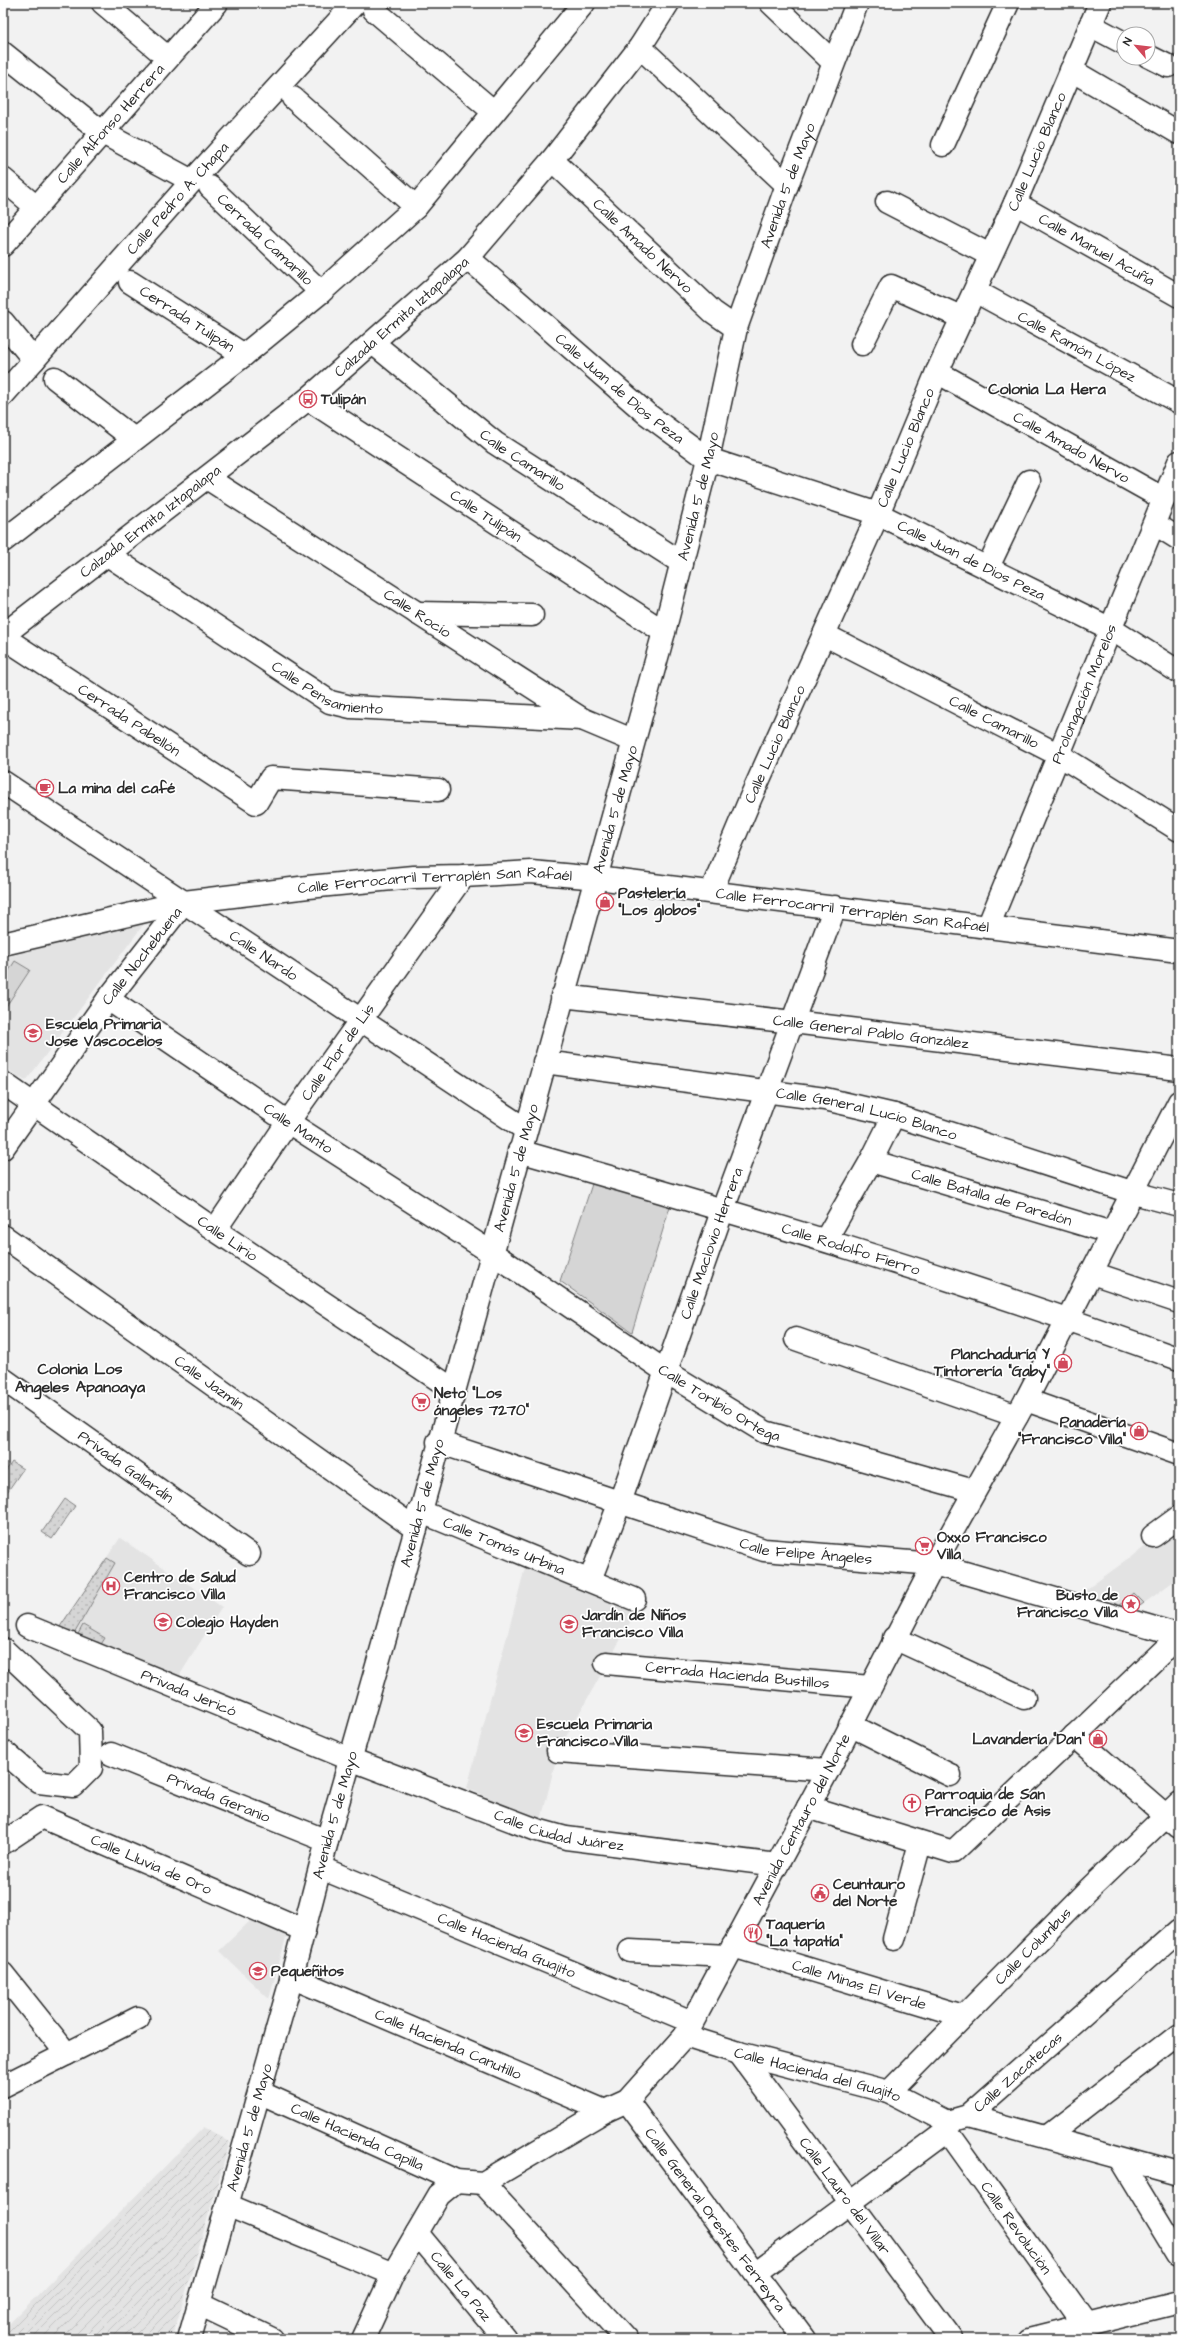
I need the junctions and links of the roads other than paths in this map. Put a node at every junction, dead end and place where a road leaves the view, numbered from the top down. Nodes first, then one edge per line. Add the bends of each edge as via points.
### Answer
1 (103, 3) edge
2 (217, 3) edge
3 (584, 3) edge
4 (668, 3) edge
5 (771, 3) edge
6 (857, 3) edge
7 (1008, 3) edge
8 (1100, 3) edge
9 (364, 6) edge
10 (1090, 25) junction
11 (1116, 39) edge
12 (640, 47) junction
13 (3, 53) edge
14 (168, 58) junction
15 (1156, 60) edge
16 (833, 62) junction
17 (1168, 66) dead end
18 (1070, 70) junction
19 (293, 98) dead end
20 (494, 112) junction
21 (103, 133) junction
22 (1179, 133) edge
23 (943, 145) dead end
24 (552, 160) junction
25 (3, 179) edge
26 (201, 184) junction
27 (787, 185) junction
28 (887, 202) dead end
29 (1015, 204) junction
30 (36, 207) junction
31 (416, 207) junction
32 (3, 245) edge
33 (990, 255) junction
34 (468, 258) junction
35 (130, 282) dead end
36 (975, 291) junction
37 (321, 292) junction
38 (1179, 296) edge
39 (963, 318) junction
40 (3, 322) edge
41 (736, 328) junction
42 (373, 344) junction
43 (862, 344) dead end
44 (244, 355) junction
45 (34, 360) junction
46 (937, 372) junction
47 (55, 378) dead end
48 (3, 395) edge
49 (308, 399) junction
50 (1179, 402) edge
51 (134, 439) junction
52 (708, 459) junction
53 (1179, 462) edge
54 (207, 478) junction
55 (1029, 481) dead end
56 (1164, 499) junction
57 (878, 514) junction
58 (1155, 524) junction
59 (1179, 539) edge
60 (3, 541) edge
61 (108, 555) junction
62 (682, 563) junction
63 (988, 566) junction
64 (417, 613) junction
65 (532, 615) dead end
66 (1111, 629) junction
67 (664, 632) junction
68 (825, 635) junction
69 (3, 636) edge
70 (1179, 672) edge
71 (582, 719) junction
72 (632, 740) junction
73 (1059, 755) junction
74 (3, 782) edge
75 (438, 790) dead end
76 (1179, 830) edge
77 (463, 876) junction
78 (597, 878) junction
79 (712, 892) junction
80 (184, 902) junction
81 (835, 908) junction
82 (988, 926) junction
83 (7, 939) edge
84 (1179, 952) edge
85 (562, 996) junction
86 (108, 999) junction
87 (361, 1021) junction
88 (793, 1022) junction
89 (544, 1062) junction
90 (1179, 1070) edge
91 (3, 1083) edge
92 (768, 1091) junction
93 (1179, 1102) edge
94 (34, 1105) junction
95 (894, 1115) junction
96 (288, 1122) junction
97 (525, 1129) junction
98 (3, 1148) edge
99 (519, 1151) junction
100 (871, 1161) junction
101 (1134, 1193) junction
102 (1179, 1205) edge
103 (723, 1209) junction
104 (215, 1230) junction
105 (1112, 1233) junction
106 (3, 1236) edge
107 (826, 1239) junction
108 (492, 1253) junction
109 (1092, 1272) junction
110 (1179, 1302) edge
111 (1068, 1318) junction
112 (796, 1340) dead end
113 (1179, 1359) edge
114 (665, 1371) junction
115 (3, 1379) edge
116 (454, 1390) junction
117 (1021, 1408) junction
118 (438, 1442) junction
119 (1179, 1454) edge
120 (974, 1491) junction
121 (620, 1502) junction
122 (1179, 1517) edge
123 (417, 1520) junction
124 (1153, 1536) dead end
125 (249, 1554) dead end
126 (934, 1564) junction
127 (590, 1580) junction
128 (634, 1599) dead end
129 (27, 1626) dead end
130 (1179, 1636) edge
131 (894, 1638) junction
132 (3, 1649) edge
133 (606, 1663) dead end
134 (870, 1687) junction
135 (1024, 1698) dead end
136 (850, 1724) junction
137 (1074, 1736) junction
138 (3, 1751) edge
139 (558, 1751) dead end
140 (111, 1754) dead end
141 (350, 1759) junction
142 (828, 1770) junction
143 (950, 1775) dead end
144 (808, 1807) junction
145 (1175, 1815) edge
146 (327, 1841) junction
147 (3, 1843) edge
148 (920, 1843) junction
149 (777, 1865) junction
150 (321, 1868) junction
151 (304, 1930) junction
152 (1179, 1930) edge
153 (894, 1939) dead end
154 (630, 1951) dead end
155 (730, 1951) junction
156 (3, 1974) edge
157 (291, 1977) junction
158 (963, 2016) junction
159 (138, 2018) dead end
160 (688, 2029) junction
161 (1179, 2034) edge
162 (739, 2053) junction
163 (67, 2054) junction
164 (3, 2086) edge
165 (259, 2092) junction
166 (889, 2092) junction
167 (627, 2101) junction
168 (605, 2111) junction
169 (968, 2116) junction
170 (947, 2127) junction
171 (1046, 2137) junction
172 (1120, 2159) junction
173 (1174, 2168) edge
174 (456, 2181) junction
175 (483, 2183) junction
176 (850, 2202) junction
177 (227, 2206) junction
178 (417, 2232) junction
179 (1179, 2256) edge
180 (756, 2273) junction
181 (393, 2274) junction
182 (1179, 2302) edge
183 (199, 2304) junction
184 (1086, 2324) junction
185 (189, 2339) edge
186 (272, 2339) edge
187 (363, 2339) edge
188 (505, 2339) edge
189 (626, 2339) edge
190 (804, 2339) edge
191 (951, 2339) edge
192 (1030, 2339) edge

1 - 14 street
2 - 14 street, Calle Alfonso Herrera
3 - 20 street
4 - 12 street, Calzada Ermita Iztapalapa
5 - 16 street
6 - 16 street, Avenida 5 de Mayo
7 - 23 street
8 - 10 street, Calle Lucio Blanco
9 - 20 street
9 - 26 street, Calle Pedro A. Chapa
10 - 11 street
10 - 18 street, Calle Lucio Blanco
12 - 24 street, Calzada Ermita Iztapalapa
12 - 27 street
13 - 21 street, Cerrada Camarillo
14 - 21 street, Calle Alfonso Herrera
15 - 17 street
16 - 27 street, Avenida 5 de Mayo
18 - 22 street
18 - 29 street, Calle Lucio Blanco
19 - 31 street
20 - 31 street
21 - 26 street, Cerrada Camarillo
21 - 30 street, Calle Alfonso Herrera
24 - 34 street, Calzada Ermita Iztapalapa
24 - 41 street, Calle Amado Nervo via 713,312
25 - 30 street
26 - 37 street, Cerrada Camarillo
26 - 45 street, Calle Pedro A. Chapa
27 - 41 street, Avenida 5 de Mayo
28 - 33 street
29 - 33 street, Calle Lucio Blanco
29 - 38 street, Calle Manuel Acuña
30 - 32 street, Calle Alfonso Herrera
31 - 37 street
33 - 36 street, Calle Lucio Blanco
34 - 42 street, Calzada Ermita Iztapalapa
34 - 52 street, Calle Juan de Dios Peza via 647,414
35 - 44 street, Cerrada Tulipán
36 - 39 street, Calle Lucio Blanco
36 - 50 street, Calle Ramón López
37 - 44 street
39 - 43 street via 891,286
39 - 46 street, Calle Lucio Blanco
40 - 45 street
41 - 52 street, Avenida 5 de Mayo
42 - 49 street, Calzada Ermita Iztapalapa
42 - 62 street, Calle Camarillo via 495,443
44 - 51 street
45 - 48 street, Calle Pedro A. Chapa
46 - 56 street, Calle Amado Nervo
46 - 57 street, Calle Lucio Blanco
47 - 51 street
49 - 54 street, Calzada Ermita Iztapalapa
49 - 67 street, Calle Tulipán
51 - 60 street
52 - 57 street, Calle Juan de Dios Peza
52 - 62 street, Avenida 5 de Mayo
53 - 56 street, Prolongación Morelos
54 - 61 street, Calzada Ermita Iztapalapa
54 - 64 street, Calle Rocío
55 - 63 street
56 - 58 street, Prolongación Morelos
57 - 63 street, Calle Juan de Dios Peza
57 - 68 street, Calle Lucio Blanco
58 - 59 street
58 - 66 street, Prolongación Morelos
61 - 69 street, Calzada Ermita Iztapalapa
61 - 71 street, Calle Pensamiento via 330,702 351,707
62 - 67 street, Avenida 5 de Mayo
63 - 66 street, Calle Juan de Dios Peza
64 - 65 street
64 - 71 street, Calle Rocío
66 - 70 street, Calle Juan de Dios Peza
66 - 73 street, Prolongación Morelos
67 - 72 street, Avenida 5 de Mayo
68 - 73 street, Calle Camarillo
68 - 79 street, Calle Lucio Blanco
69 - 75 street, Cerrada Pabellón via 256,803 271,778
71 - 72 street, Calle Rocío
72 - 78 street, Avenida 5 de Mayo
73 - 76 street, Calle Camarillo
73 - 82 street, Prolongación Morelos
74 - 80 street, Calle Nardo
77 - 78 street, Calle Ferrocarril Terraplén San Rafaél via 530,872
77 - 80 street, Calle Ferrocarril Terraplén San Rafaél via 379,880
77 - 87 street, Calle Flor de Lis
78 - 79 street, Calle Ferrocarril Terraplén San Rafaél
78 - 85 street, Avenida 5 de Mayo
79 - 81 street, Calle Ferrocarril Terraplén San Rafaél
80 - 83 street, Calle Ferrocarril Terraplén San Rafaél
80 - 86 street, Calle Nochebuena
80 - 87 street, Calle Nardo
81 - 82 street, Calle Ferrocarril Terraplén San Rafaél
81 - 88 street, Calle Maclovio Herrera
82 - 84 street, Calle Ferrocarril Terraplén San Rafaél
85 - 88 street, Calle General Pablo González
85 - 89 street, Avenida 5 de Mayo
86 - 94 street, Calle Nochebuena
86 - 96 street, Calle Manto
87 - 96 street, Calle Flor de Lis
87 - 97 street, Calle Nardo
88 - 90 street, Calle General Pablo González
88 - 92 street, Calle Maclovio Herrera
89 - 92 street, Calle General Lucio Blanco
89 - 97 street, Avenida 5 de Mayo
91 - 94 street, Calle Lirio
92 - 95 street, Calle General Lucio Blanco via 825,1099
92 - 103 street, Calle Maclovio Herrera
93 - 101 street, Avenida Centauro del Norte
94 - 98 street, Calle Nochebuena
94 - 104 street, Calle Lirio
95 - 100 street
95 - 101 street, Calle General Lucio Blanco
96 - 104 street, Calle Flor de Lis
96 - 108 street, Calle Manto
97 - 99 street, Avenida 5 de Mayo
99 - 103 street, Calle Rodolfo Fierro
99 - 108 street, Avenida 5 de Mayo
100 - 105 street, Calle Batalla de Paredón
100 - 107 street
101 - 102 street, Calle General Lucio Blanco
101 - 105 street, Avenida Centauro del Norte
103 - 107 street, Calle Rodolfo Fierro
103 - 114 street, Calle Maclovio Herrera
104 - 116 street, Calle Lirio
105 - 109 street, Avenida Centauro del Norte
106 - 123 street, Calle Jazmín
107 - 111 street, Calle Rodolfo Fierro
108 - 114 street, Calle Toribio Ortega
108 - 116 street, Avenida 5 de Mayo
109 - 110 street
109 - 111 street, Avenida Centauro del Norte
111 - 113 street, Calle Rodolfo Fierro
111 - 117 street, Avenida Centauro del Norte
112 - 117 street
114 - 120 street, Calle Toribio Ortega via 765,1432
114 - 121 street, Calle Maclovio Herrera
115 - 125 street, Privada Gallardín
116 - 118 street, Avenida 5 de Mayo
117 - 119 street
117 - 120 street, Avenida Centauro del Norte
118 - 121 street, Calle Felipe Ángeles
118 - 123 street, Avenida 5 de Mayo
120 - 126 street, Avenida Centauro del Norte
121 - 126 street, Calle Felipe Ángeles via 764,1550
121 - 127 street, Calle Maclovio Herrera
122 - 124 street
123 - 127 street, Calle Tomás Urbina
123 - 141 street, Avenida 5 de Mayo
126 - 130 street, Calle Felipe Ángeles
126 - 131 street, Avenida Centauro del Norte
127 - 128 street, Calle Tomás Urbina
129 - 141 street, Privada Jericó
130 - 137 street
131 - 134 street, Avenida Centauro del Norte
131 - 135 street
132 - 138 street via 90,1731 91,1768 73,1786 39,1782
133 - 134 street, Cerrada Hacienda Bustillos
134 - 136 street, Avenida Centauro del Norte
136 - 142 street, Avenida Centauro del Norte
136 - 143 street
137 - 145 street
137 - 148 street via 953,1852
139 - 142 street
140 - 146 street, Privada Geranio
141 - 146 street, Avenida 5 de Mayo
141 - 149 street, Calle Ciudad Juárez via 537,1830 566,1838
142 - 144 street, Avenida Centauro del Norte
144 - 148 street
144 - 149 street, Avenida Centauro del Norte
145 - 158 street, Calle Columbus via 1087,1891
146 - 150 street, Avenida 5 de Mayo
147 - 151 street, Calle Lluvia de Oro via 42,1817
148 - 153 street
149 - 155 street, Avenida Centauro del Norte
150 - 151 street, Avenida 5 de Mayo
150 - 160 street, Calle Hacienda Guajito
151 - 157 street, Avenida 5 de Mayo
152 - 169 street, Calle Zacatecas
154 - 155 street, Calle Minas El Verde
155 - 158 street, Calle Minas El Verde
155 - 160 street, Avenida Centauro del Norte
156 - 163 street
157 - 165 street, Avenida 5 de Mayo
157 - 168 street, Calle Hacienda Canutillo
158 - 166 street, Calle Columbus
159 - 163 street
160 - 162 street, Calle Hacienda del Guajito
160 - 167 street, Avenida Centauro del Norte
161 - 171 street
162 - 166 street, Calle Hacienda del Guajito
162 - 176 street, Calle Lauro del Villar
163 - 164 street
165 - 174 street, Calle Hacienda Capilla
165 - 177 street, Avenida 5 de Mayo
166 - 170 street, Calle Hacienda del Guajito
167 - 168 street, Avenida Centauro del Norte
167 - 180 street, Calle General Orestes Ferreyra
168 - 175 street, Avenida Centauro del Norte
169 - 170 street, Calle Zacatecas
169 - 171 street
170 - 176 street, Calle Zacatecas
170 - 184 street, Calle Revolución
171 - 172 street
172 - 173 street
172 - 179 street
174 - 175 street
174 - 178 street via 439,2195
175 - 189 street
176 - 180 street, Calle Zacatecas
176 - 191 street, Calle Lauro del Villar
177 - 181 street
177 - 183 street, Avenida 5 de Mayo
178 - 181 street
178 - 188 street, Calle La Paz
180 - 190 street, Calle General Orestes Ferreyra
181 - 187 street
182 - 184 street
183 - 185 street, Avenida 5 de Mayo
183 - 186 street
184 - 192 street

